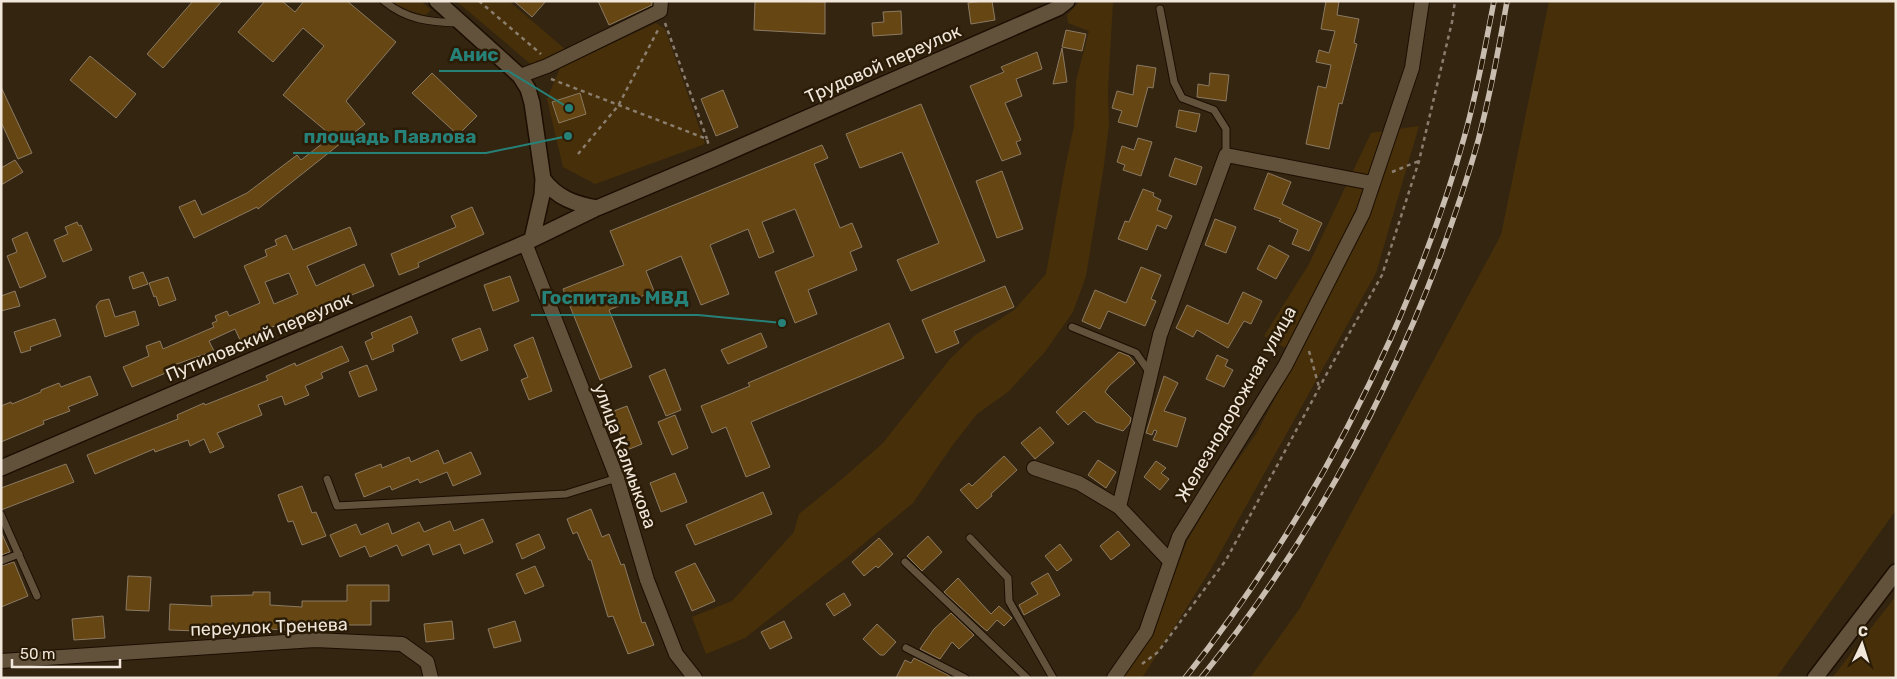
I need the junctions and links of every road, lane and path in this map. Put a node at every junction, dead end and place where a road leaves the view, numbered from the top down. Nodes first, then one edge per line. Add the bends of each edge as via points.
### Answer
1 (384, 1) edge
2 (437, 1) edge
3 (479, 1) edge
4 (661, 1) edge
5 (1067, 1) edge
6 (1422, 1) edge
7 (1454, 1) edge
8 (1160, 9) dead end
9 (462, 24) junction
10 (547, 66) junction
11 (520, 76) junction
12 (618, 106) junction
13 (707, 139) junction
14 (578, 154) dead end
15 (1226, 154) junction
16 (713, 160) junction
17 (1419, 161) junction
18 (543, 179) junction
19 (1372, 183) junction
20 (597, 208) junction
21 (528, 241) junction
22 (1072, 327) dead end
23 (1301, 334) junction
24 (1151, 375) junction
25 (1319, 388) junction
26 (1, 468) edge
27 (1034, 468) dead end
28 (327, 478) dead end
29 (617, 478) junction
30 (1119, 507) junction
31 (1, 515) edge
32 (970, 538) dead end
33 (19, 554) junction
34 (1, 562) edge
35 (905, 562) dead end
36 (1170, 562) junction
37 (1896, 572) edge
38 (37, 596) dead end
39 (906, 648) dead end
40 (1, 661) edge
41 (1137, 667) dead end
42 (431, 678) edge
43 (695, 678) edge
44 (965, 678) edge
45 (1027, 678) edge
46 (1053, 678) edge
47 (1114, 678) edge
48 (1815, 678) edge

1 - 9 lane via 415,19
2 - 9 street
3 - 10 path via 544,57
4 - 10 street via 660,11
5 - 16 street, Трудовой переулок via 1058,8
6 - 19 street, Железнодорожная улица via 1412,68
7 - 17 path via 1452,22
8 - 15 lane via 1174,82 1182,98 1214,110 1226,129
9 - 11 street
10 - 11 street
10 - 12 path via 552,80
11 - 18 street via 532,103
12 - 13 path
12 - 13 path via 663,19
12 - 14 path
13 - 16 path
15 - 19 street
15 - 24 street via 1160,335
16 - 20 street, Трудовой переулок
17 - 19 path
17 - 25 path via 1382,276
18 - 20 street via 562,198
18 - 21 street via 542,195
19 - 23 street, Железнодорожная улица via 1363,213
20 - 21 street, Путиловский переулок
21 - 26 street, Путиловский переулок
21 - 29 street, улица Калмыкова
22 - 24 lane via 1136,353
23 - 25 path via 1312,358
23 - 36 street, Железнодорожная улица via 1285,366 1179,537
24 - 30 street
25 - 41 path via 1226,560 1158,652
27 - 30 street via 1079,483
28 - 29 lane via 337,506 566,494
29 - 43 street, улица Калмыкова via 648,580 676,654
30 - 36 street
31 - 33 lane
32 - 46 lane via 1008,578 1009,601
33 - 34 lane
33 - 38 lane
35 - 45 lane
36 - 47 street, Железнодорожная улица via 1146,632
37 - 48 street
39 - 44 lane
40 - 42 street, переулок Тренева via 315,640 402,644 428,662

